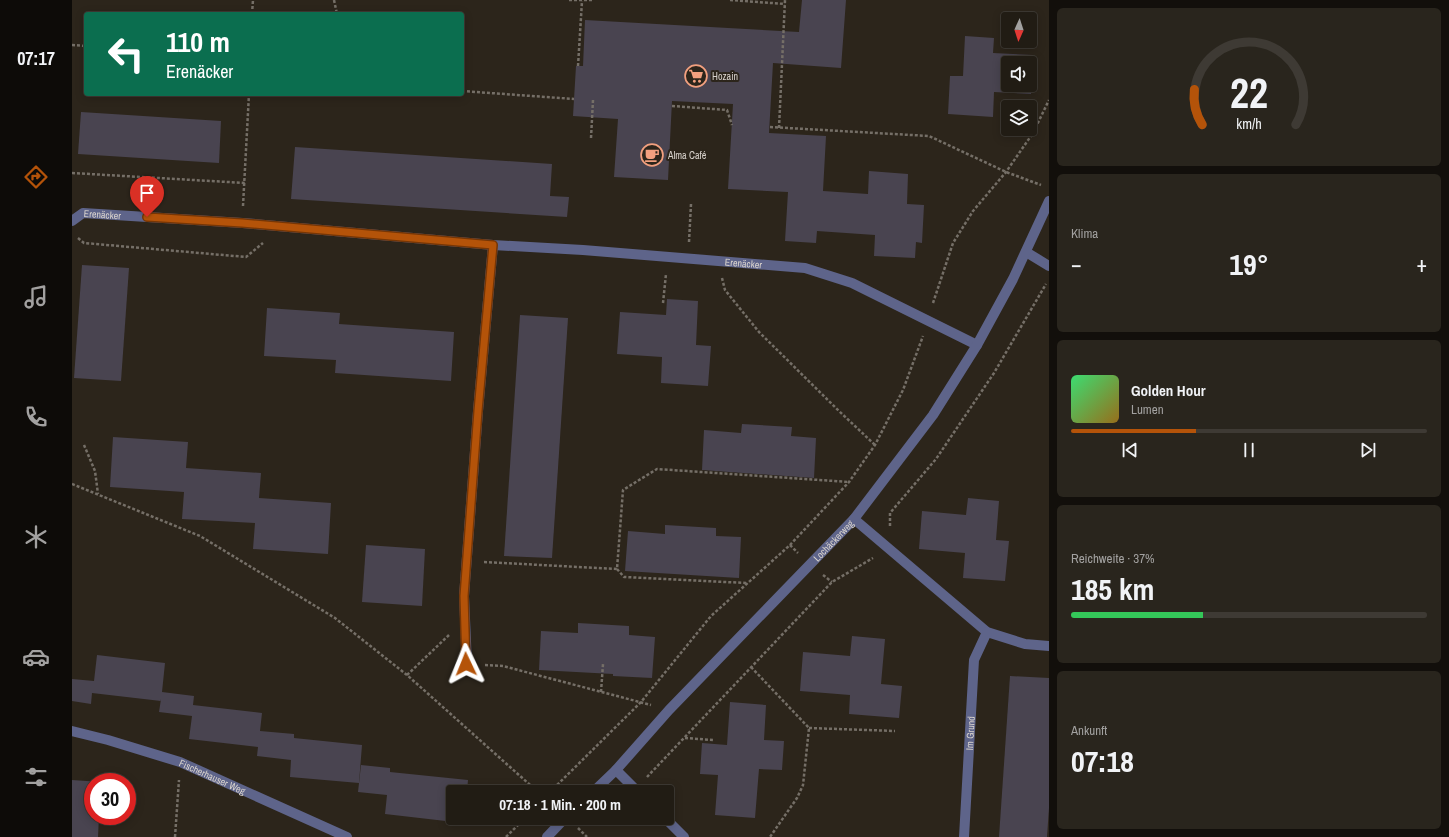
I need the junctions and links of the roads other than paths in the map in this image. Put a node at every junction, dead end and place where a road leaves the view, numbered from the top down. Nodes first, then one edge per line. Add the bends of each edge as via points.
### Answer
1 (1049, 201) edge
2 (72, 220) edge
3 (493, 245) junction
4 (1026, 252) junction
5 (1049, 266) edge
6 (977, 345) junction
7 (854, 519) junction
8 (987, 632) junction
9 (1049, 646) edge
10 (466, 664) road end
11 (72, 731) edge
12 (616, 770) junction
13 (600, 785) edge
14 (631, 785) edge
15 (558, 825) edge
16 (672, 825) edge
17 (348, 837) edge
18 (547, 837) edge
19 (684, 837) edge
20 (964, 837) edge

1 - 4 street, Lochäckerweg
2 - 3 street, Erenäcker via 83,214 242,223
3 - 6 street, Erenäcker via 805,268 852,283
3 - 10 street via 464,596
4 - 5 street
4 - 6 street, Lochäckerweg
6 - 7 street, Lochäckerweg via 933,415
7 - 8 street
7 - 12 street, Lochäckerweg via 669,710
8 - 9 street via 1025,644
8 - 20 street, Im Grund via 974,660
11 - 17 street, Fischerhauser Weg via 180,762
12 - 13 street, Lochäckerweg
12 - 14 street
15 - 18 street
16 - 19 street

